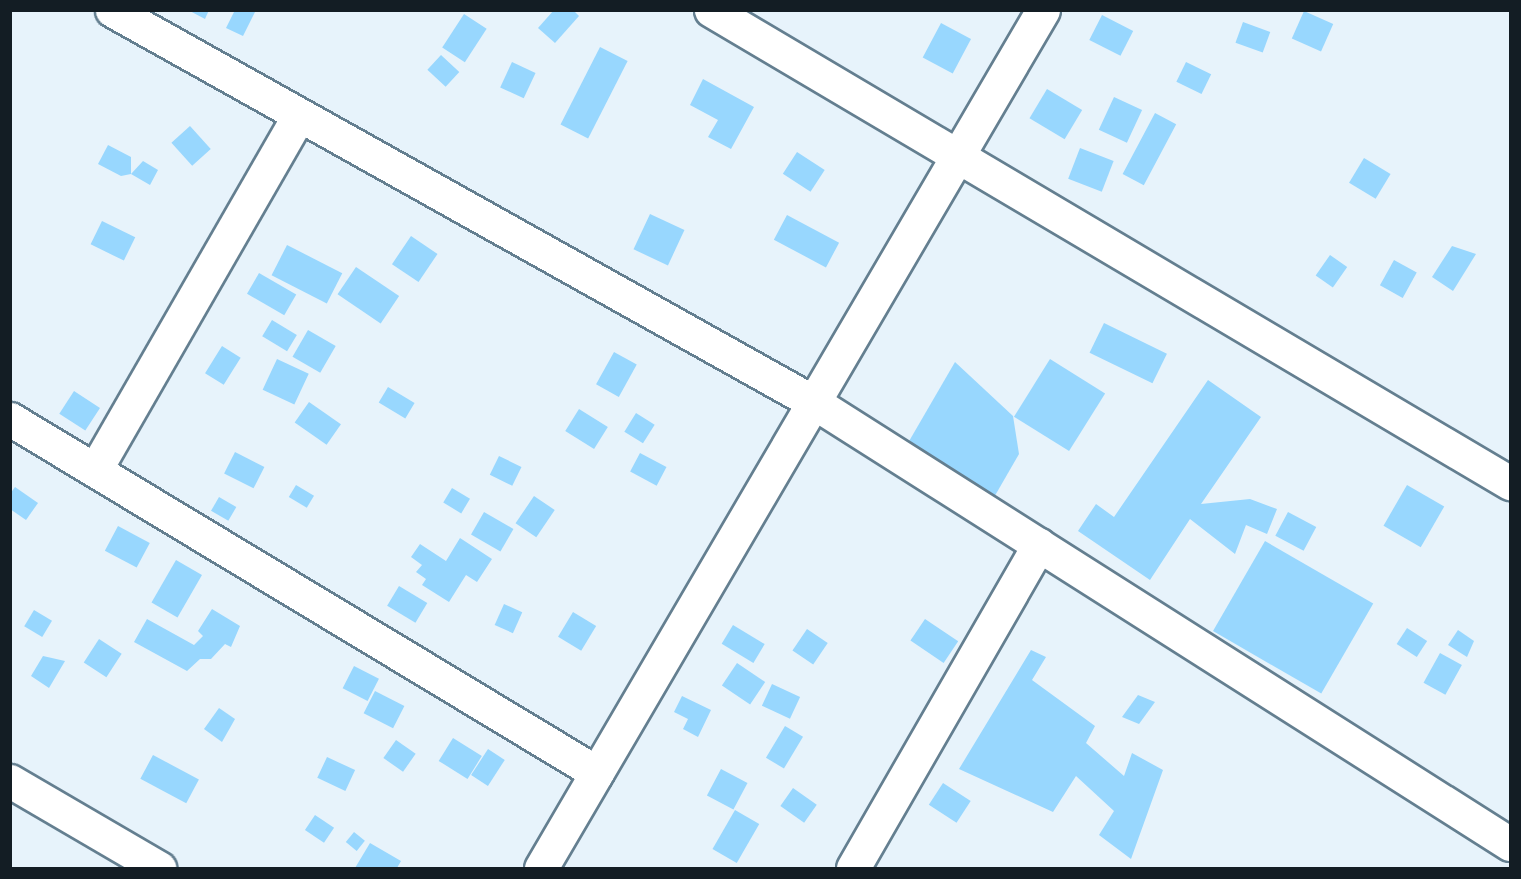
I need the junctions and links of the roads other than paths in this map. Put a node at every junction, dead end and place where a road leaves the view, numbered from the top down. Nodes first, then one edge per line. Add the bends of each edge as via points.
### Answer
1 (112, 10) edge
2 (711, 10) edge
3 (1043, 10) edge
4 (299, 115) junction
5 (960, 158) junction
6 (815, 403) junction
7 (10, 419) edge
8 (95, 470) junction
9 (1510, 483) edge
10 (1039, 545) junction
11 (597, 773) junction
12 (10, 781) edge
13 (1510, 844) edge
14 (159, 868) edge
15 (541, 868) edge
16 (854, 868) edge

1 - 4 street
2 - 5 street
3 - 5 street
4 - 6 street
4 - 8 street
5 - 6 street
5 - 9 street
6 - 10 street
6 - 11 street
7 - 8 street
8 - 11 street
10 - 13 street
10 - 16 street
11 - 15 street
12 - 14 street

